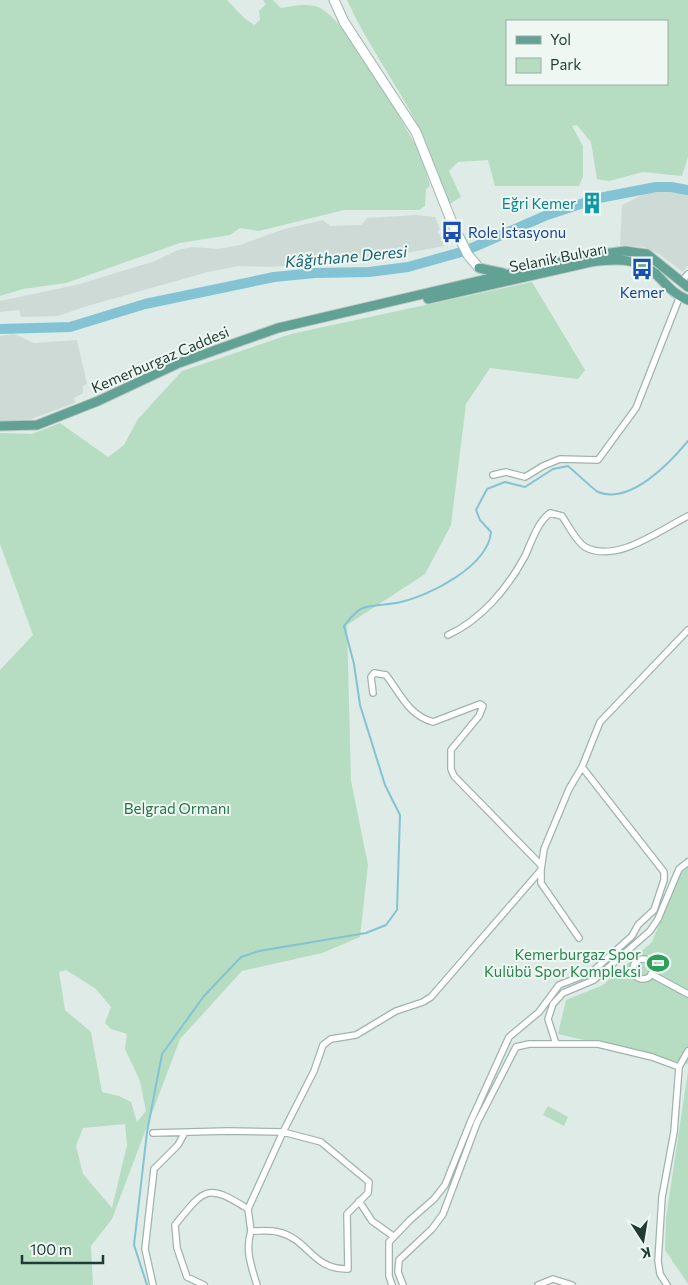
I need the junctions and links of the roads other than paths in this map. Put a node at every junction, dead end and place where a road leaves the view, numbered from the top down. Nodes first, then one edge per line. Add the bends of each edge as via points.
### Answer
1 (334, 0) edge
2 (473, 264) junction
3 (653, 272) junction
4 (515, 273) junction
5 (688, 274) edge
6 (481, 283) junction
7 (684, 284) edge
8 (463, 285) junction
9 (683, 298) edge
10 (331, 316) junction
11 (0, 426) edge
12 (493, 475) dead end
13 (688, 516) edge
14 (688, 630) edge
15 (448, 635) dead end
16 (373, 693) dead end
17 (582, 767) junction
18 (688, 862) edge
19 (541, 868) junction
20 (579, 938) dead end
21 (623, 957) junction
22 (633, 966) junction
23 (651, 974) junction
24 (688, 994) edge
25 (556, 1044) junction
26 (688, 1051) edge
27 (679, 1067) junction
28 (283, 1132) junction
29 (153, 1133) dead end
30 (184, 1134) junction
31 (359, 1201) junction
32 (248, 1208) junction
33 (251, 1231) junction
34 (392, 1236) junction
35 (153, 1285) edge
36 (204, 1285) edge
37 (257, 1285) edge
38 (392, 1285) edge
39 (403, 1285) edge
40 (538, 1285) edge
41 (572, 1285) edge
42 (667, 1285) edge

1 - 2 main road via 344,22 416,132 432,178
2 - 4 main road via 494,272
2 - 6 main road
2 - 8 main road
3 - 6 main road, Selanik Bulvarı via 626,260 611,260
3 - 7 main road
3 - 9 main road, Selanik Bulvarı
4 - 6 main road, Selanik Bulvarı
4 - 7 main road, Selanik Bulvarı via 581,257 625,251 647,254
5 - 7 street
6 - 8 main road, Kemerburgaz Caddesi
6 - 10 main road, Kemerburgaz Caddesi via 368,311
7 - 9 main road
8 - 10 main road, Kemerburgaz Caddesi
9 - 12 street via 673,308 664,341 636,408 598,460 560,459 525,477 506,472
10 - 11 main road, Kemerburgaz Caddesi via 278,328 219,347 37,425
13 - 15 street via 629,548 603,552 584,546 562,516 550,513 542,519 524,557 498,596 469,623
14 - 17 street via 607,714 596,730
16 - 19 street via 371,677 374,673 386,675 407,707 433,722 480,704 483,706 479,716 451,750 451,770
17 - 19 street via 544,849
17 - 34 street via 664,872 654,910 638,925 632,936 592,972 559,985 539,1012 509,1037 445,1185 434,1200
18 - 21 street via 679,869 654,926
19 - 20 street via 542,883
19 - 28 street via 427,1000 401,1008 350,1037 325,1042
21 - 22 street
21 - 25 street via 590,984 563,993 558,998 548,1018
22 - 23 street via 637,977 643,979
22 - 23 street via 638,961 647,960
23 - 24 street
25 - 27 street via 611,1046
25 - 39 street via 529,1044 516,1047 512,1053 477,1123 443,1214 399,1260 398,1272
26 - 27 street
27 - 42 street via 658,1254 658,1269
28 - 30 street via 228,1130
28 - 31 street via 321,1142 362,1175 370,1186 368,1193
28 - 32 street
29 - 30 street
30 - 35 street via 178,1145 154,1169 145,1249
31 - 33 street via 347,1214 348,1269 322,1264 302,1244 280,1232
31 - 34 street via 372,1221
32 - 33 street
32 - 36 street via 213,1191 202,1196 175,1225 177,1248 187,1277
33 - 37 street via 249,1258
34 - 38 street via 389,1242 389,1276
40 - 41 street via 553,1280

